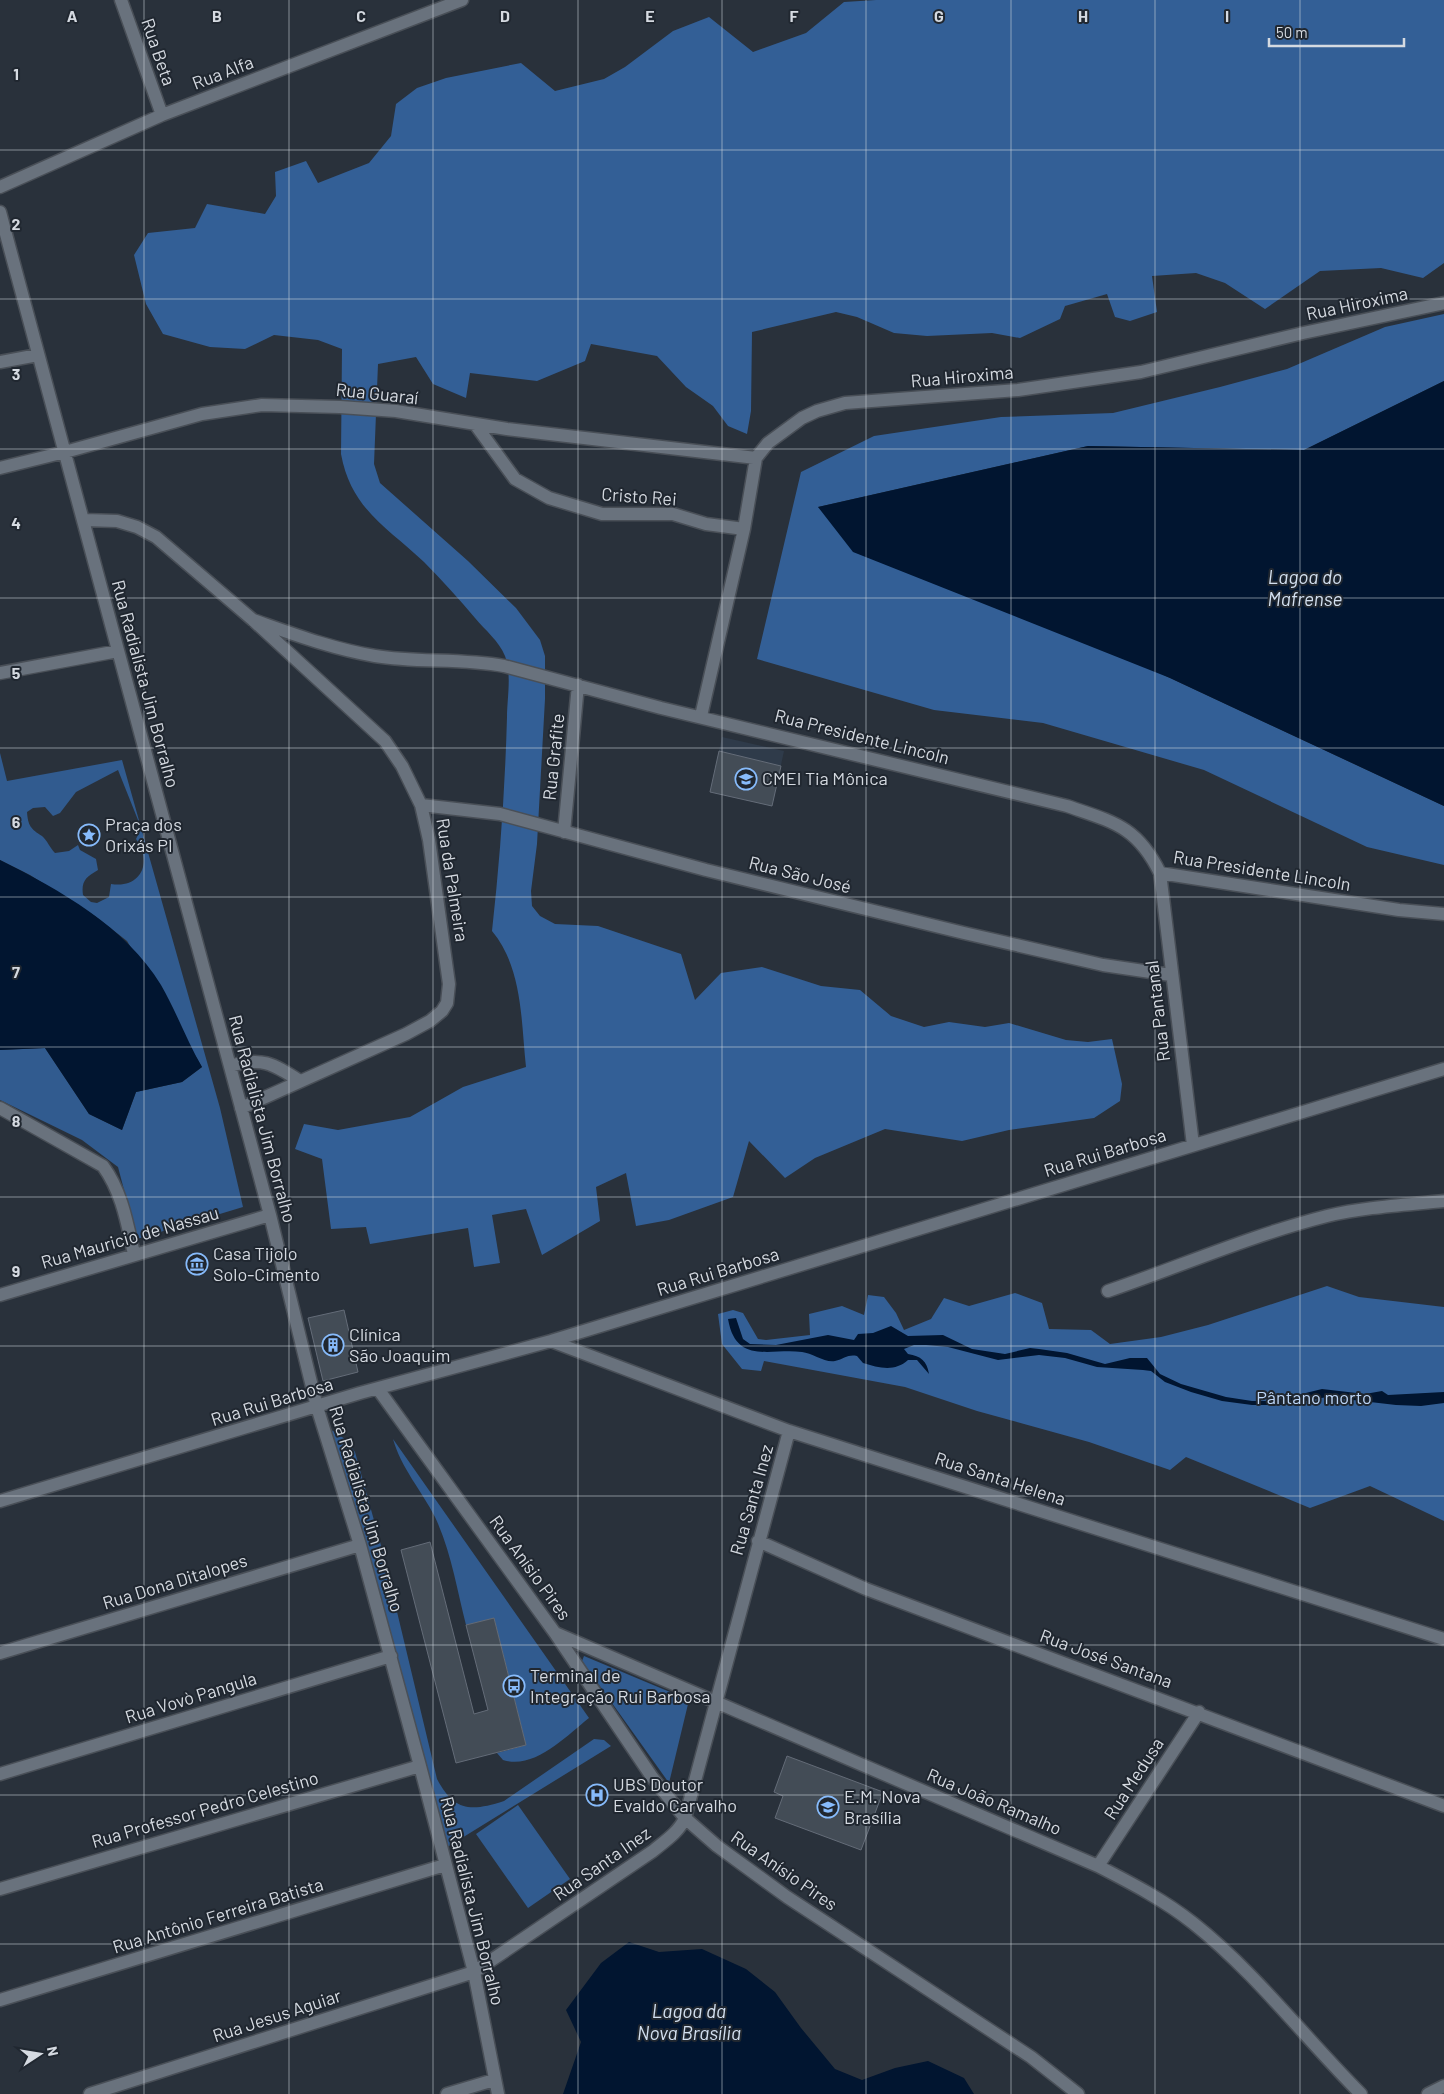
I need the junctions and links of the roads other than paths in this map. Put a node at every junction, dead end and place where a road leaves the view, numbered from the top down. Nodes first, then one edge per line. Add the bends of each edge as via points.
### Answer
1 (122, 0) edge
2 (462, 0) edge
3 (162, 115) junction
4 (0, 186) edge
5 (0, 212) edge
6 (5, 244) edge
7 (1444, 303) edge
8 (38, 355) junction
9 (0, 362) edge
10 (475, 424) junction
11 (65, 452) junction
12 (756, 458) junction
13 (0, 468) edge
14 (84, 520) junction
15 (744, 529) junction
16 (253, 620) junction
17 (118, 652) junction
18 (0, 673) edge
19 (578, 685) junction
20 (701, 716) junction
21 (421, 805) junction
22 (564, 832) junction
23 (1160, 872) junction
24 (1444, 914) edge
25 (1171, 975) junction
26 (230, 1066) junction
27 (1444, 1069) edge
28 (300, 1081) junction
29 (0, 1108) edge
30 (241, 1108) junction
31 (1193, 1144) junction
32 (1444, 1201) edge
33 (270, 1215) junction
34 (134, 1254) junction
35 (1108, 1291) dead end
36 (0, 1294) edge
37 (551, 1341) junction
38 (378, 1389) junction
39 (317, 1407) junction
40 (789, 1431) junction
41 (0, 1501) edge
42 (758, 1541) junction
43 (360, 1545) junction
44 (555, 1633) junction
45 (1444, 1638) edge
46 (0, 1653) edge
47 (391, 1656) junction
48 (715, 1701) junction
49 (1199, 1712) junction
50 (420, 1766) junction
51 (0, 1774) edge
52 (1444, 1806) edge
53 (686, 1818) junction
54 (446, 1865) junction
55 (1098, 1866) junction
56 (0, 1889) edge
57 (474, 1972) junction
58 (0, 2000) edge
59 (494, 2080) junction
60 (1444, 2086) edge
61 (90, 2094) edge
62 (447, 2094) edge
63 (498, 2094) edge
64 (1078, 2094) edge
65 (1361, 2094) edge
66 (1428, 2094) edge

1 - 3 street, Rua Beta
2 - 3 street, Rua Alfa
3 - 4 street, Rua Alfa
5 - 6 street, Rua Radialista Jim Borralho
6 - 8 street, Rua Radialista Jim Borralho
7 - 12 street, Rua Hiroxima via 1141,372 1018,390 845,403 817,411 790,425 768,442
8 - 9 street
8 - 11 street, Rua Radialista Jim Borralho
10 - 11 street, Rua Guaraí via 396,411 262,406 202,414
10 - 12 street, Rua Guaraí
10 - 15 street, Cristo Rei via 515,479 550,498 602,514 672,514 706,524
11 - 13 street, Rua Guaraí
11 - 14 street, Rua Radialista Jim Borralho
12 - 15 street
14 - 16 street, Rua da Palmeira via 116,521 146,532 167,546
14 - 17 street, Rua Radialista Jim Borralho
15 - 20 street
16 - 19 street, Rua Presidente Lincoln via 306,639 376,656 478,661
16 - 21 street, Rua da Palmeira via 385,741 402,766
17 - 18 street
17 - 26 street, Rua Radialista Jim Borralho
19 - 20 street, Rua Presidente Lincoln
19 - 22 street, Rua Grafite
20 - 23 street, Rua Presidente Lincoln via 1067,806 1128,830 1146,848
21 - 22 street, Rua São José via 500,814
21 - 28 street, Rua da Palmeira via 430,840 446,957 447,1003 430,1021 406,1034
22 - 25 street, Rua São José via 964,933 1104,965
23 - 24 street, Rua Presidente Lincoln via 1399,910
23 - 25 street, Rua Pantanal
25 - 31 street, Rua Pantanal
26 - 28 street via 250,1060 265,1061
26 - 30 street, Rua Radialista Jim Borralho
27 - 31 street, Rua Rui Barbosa
28 - 30 street, Rua da Palmeira
29 - 34 street via 103,1166 121,1200
30 - 33 street, Rua Radialista Jim Borralho
31 - 37 street, Rua Rui Barbosa
32 - 35 street via 1362,1209 1322,1217 1247,1240
33 - 34 street, Rua Mauricio de Nassau
33 - 39 street, Rua Radialista Jim Borralho
34 - 36 street, Rua Mauricio de Nassau
37 - 38 street, Rua Rui Barbosa
37 - 40 street, Rua Santa Helena
38 - 39 street, Rua Rui Barbosa
38 - 44 street, Rua Anísio Pires
39 - 41 street, Rua Rui Barbosa
39 - 43 street, Rua Radialista Jim Borralho
40 - 42 street, Rua Santa Inez
40 - 45 street, Rua Santa Helena
42 - 48 street, Rua Santa Inez
42 - 49 street, Rua José Santana via 866,1588
43 - 46 street, Rua Dona Ditalopes
43 - 47 street, Rua Radialista Jim Borralho
44 - 48 street, Rua João Ramalho
44 - 53 street, Rua Anísio Pires via 652,1777
47 - 50 street, Rua Radialista Jim Borralho
47 - 51 street, Rua Vovò Pangula
48 - 53 street, Rua Santa Inez
48 - 55 street, Rua João Ramalho
49 - 52 street, Rua José Santana
49 - 55 street, Rua Medusa
50 - 54 street, Rua Radialista Jim Borralho
50 - 56 street, Rua Professor Pedro Celestino
53 - 57 street, Rua Santa Inez via 653,1851
53 - 64 street, Rua Anísio Pires via 717,1846 787,1897 999,2036
54 - 57 street, Rua Radialista Jim Borralho
54 - 58 street, Rua Antônio Ferreira Batista
55 - 65 street, Rua João Ramalho via 1141,1888 1193,1922 1231,1957
57 - 59 street, Rua Radialista Jim Borralho
57 - 61 street, Rua Jesus Aguiar
59 - 62 street
59 - 63 street, Rua Radialista Jim Borralho
60 - 66 street

